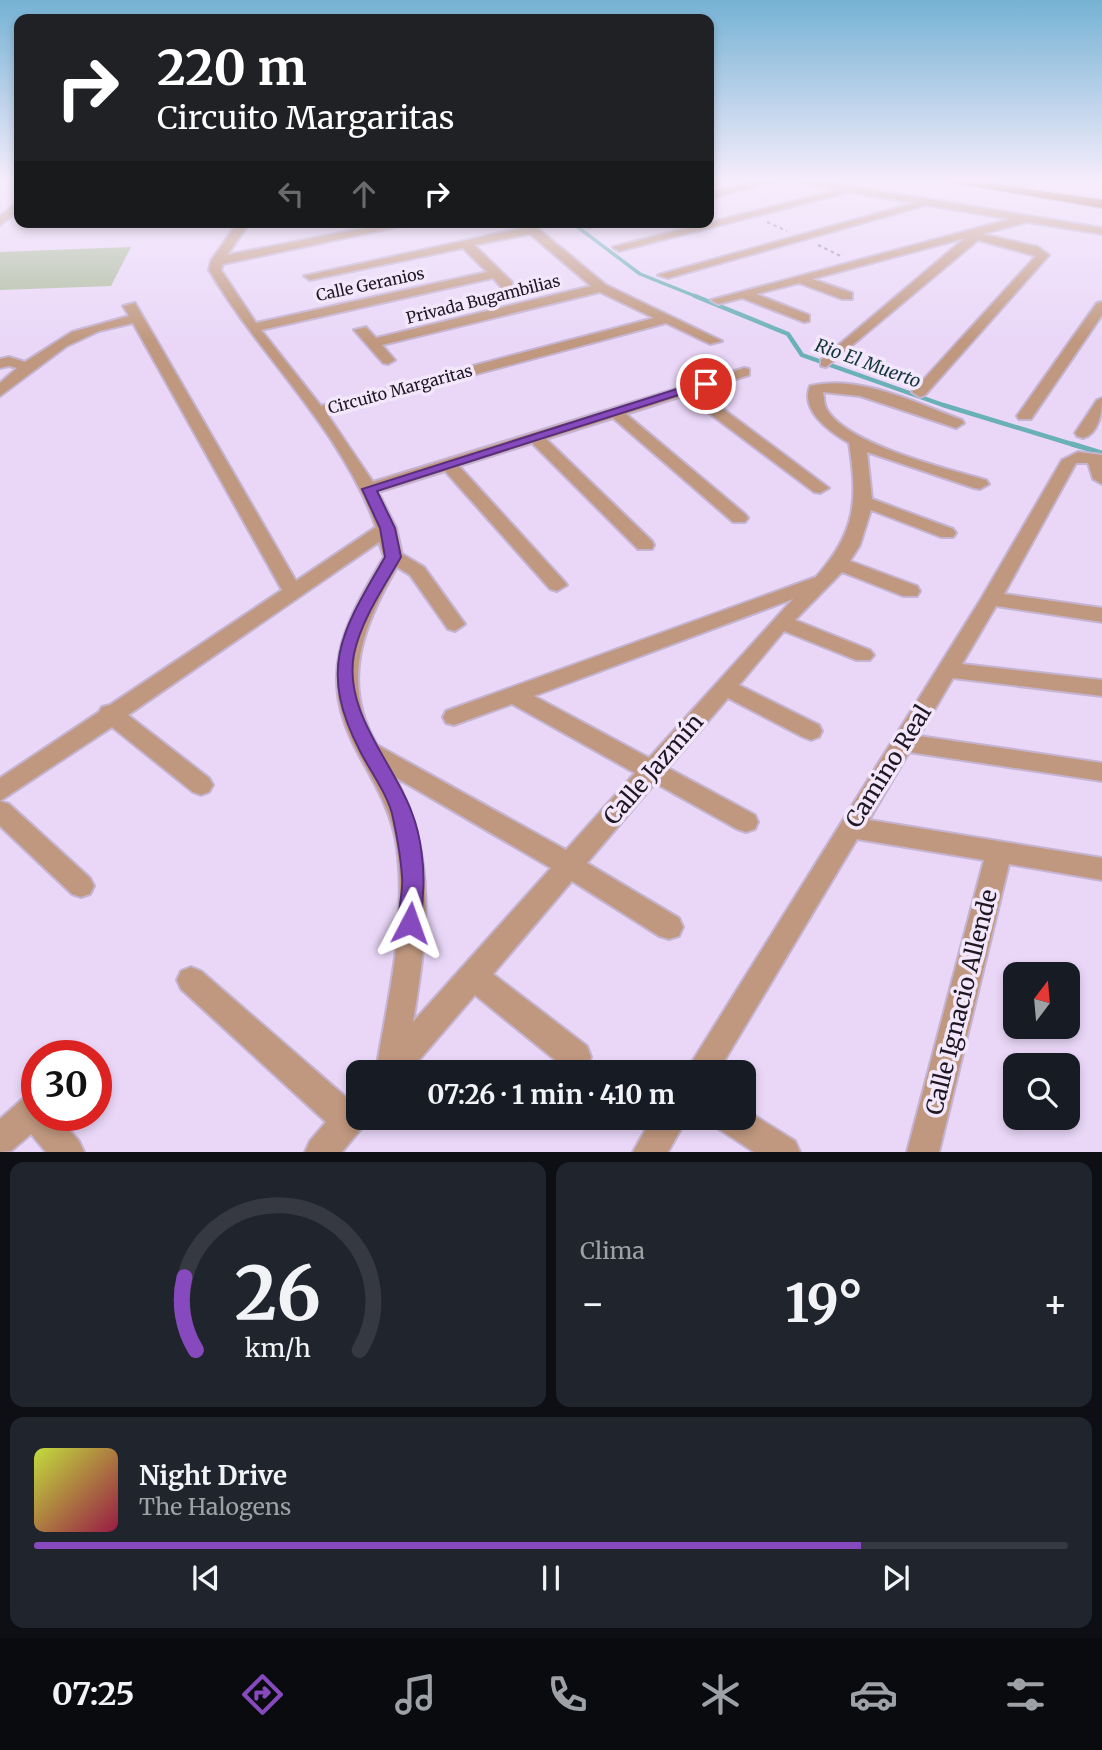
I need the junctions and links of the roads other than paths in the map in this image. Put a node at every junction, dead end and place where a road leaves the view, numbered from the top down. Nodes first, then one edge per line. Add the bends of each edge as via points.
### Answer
1 (236, 234) edge
2 (355, 234) edge
3 (499, 234) edge
4 (536, 234) edge
5 (674, 234) edge
6 (815, 234) edge
7 (975, 234) edge
8 (971, 235) junction
9 (465, 243) junction
10 (620, 247) dead end
11 (217, 261) junction
12 (496, 274) junction
13 (664, 275) dead end
14 (801, 279) junction
15 (508, 285) dead end
16 (601, 288) junction
17 (321, 289) dead end
18 (744, 294) junction
19 (847, 296) dead end
20 (718, 300) dead end
21 (1102, 306) edge
22 (133, 312) joint
23 (804, 318) dead end
24 (666, 319) junction
25 (252, 328) junction
26 (361, 330) dead end
27 (715, 341) dead end
28 (373, 343) junction
29 (388, 360) dead end
30 (826, 363) dead end
31 (0, 364) edge
32 (27, 367) junction
33 (744, 372) dead end
34 (688, 390) junction
35 (0, 391) edge
36 (920, 392) dead end
37 (1102, 403) edge
38 (316, 412) junction
39 (615, 412) junction
40 (1025, 416) dead end
41 (956, 424) dead end
42 (1083, 433) dead end
43 (535, 437) junction
44 (857, 443) junction
45 (1090, 458) edge
46 (448, 464) junction
47 (1102, 479) edge
48 (980, 484) dead end
49 (820, 488) dead end
50 (369, 489) junction
51 (865, 502) junction
52 (739, 518) dead end
53 (387, 528) junction
54 (947, 533) dead end
55 (645, 545) dead end
56 (393, 557) junction
57 (833, 572) junction
58 (556, 585) dead end
59 (910, 591) dead end
60 (293, 592) junction
61 (991, 598) junction
62 (1102, 615) edge
63 (781, 622) junction
64 (455, 624) dead end
65 (863, 655) dead end
66 (947, 670) junction
67 (725, 687) junction
68 (1102, 688) edge
69 (514, 695) junction
70 (110, 713) junction
71 (454, 717) dead end
72 (810, 731) dead end
73 (903, 742) junction
74 (370, 751) junction
75 (652, 770) junction
76 (1102, 772) edge
77 (201, 785) dead end
78 (0, 791) edge
79 (0, 811) edge
80 (746, 822) dead end
81 (850, 827) junction
82 (999, 852) junction
83 (569, 865) junction
84 (1102, 869) edge
85 (81, 886) dead end
86 (669, 927) dead end
87 (473, 976) junction
88 (191, 980) dead end
89 (576, 1057) dead end
90 (392, 1060) edge
91 (400, 1060) edge
92 (708, 1060) edge
93 (346, 1108) edge
94 (21, 1121) edge
95 (346, 1122) edge
96 (663, 1130) edge
97 (749, 1130) edge
98 (51, 1131) edge
99 (0, 1140) edge
100 (68, 1152) edge
101 (321, 1152) edge
102 (649, 1152) edge
103 (784, 1152) edge
104 (923, 1152) edge

1 - 11 street
2 - 11 street
3 - 9 street
4 - 16 street
5 - 10 street
6 - 13 street
7 - 8 street
8 - 14 street
8 - 30 street
8 - 36 street via 1043,255
9 - 12 street
9 - 17 street via 306,270
11 - 25 street, Circuito Margaritas via 215,270
12 - 15 street
12 - 25 street, Calle Geranios
14 - 18 street
14 - 19 street
16 - 24 street
16 - 28 street, Privada Bugambilias
18 - 20 street
18 - 23 street
21 - 40 street
22 - 32 street via 72,335
22 - 60 street
24 - 27 street
24 - 38 street, Circuito Margaritas
25 - 38 street, Circuito Margaritas
26 - 28 street
28 - 29 street
31 - 32 street via 9,361
32 - 35 street
33 - 34 street
34 - 39 street
34 - 49 street
37 - 42 street
38 - 50 street
39 - 43 street
39 - 52 street
41 - 44 street via 871,394 825,386 816,389 821,414
43 - 46 street
43 - 55 street
44 - 48 street
44 - 51 street, Calle Jazmín
45 - 47 street
45 - 61 street, Camino Real
46 - 50 street
46 - 58 street
50 - 53 street
51 - 54 street
51 - 57 street, Calle Jazmín via 858,533
53 - 56 street
53 - 60 street
56 - 64 street via 416,571
56 - 74 street via 362,610 345,654 348,700
57 - 59 street
57 - 63 street, Calle Jazmín
57 - 69 street
60 - 70 street
61 - 62 street
61 - 66 street, Camino Real
63 - 65 street
63 - 67 street, Calle Jazmín
66 - 68 street
66 - 73 street, Camino Real
67 - 72 street
67 - 75 street, Calle Jazmín
69 - 71 street
69 - 75 street
70 - 77 street
70 - 78 street
73 - 76 street
73 - 81 street, Camino Real
74 - 83 street
74 - 90 street via 403,814 413,879 407,966
75 - 80 street
75 - 83 street, Calle Jazmín
79 - 85 street
81 - 82 street
81 - 92 street, Camino Real
82 - 84 street
82 - 104 street, Calle Ignacio Allende
83 - 86 street
83 - 87 street, Calle Jazmín
87 - 89 street
87 - 91 street, Calle Jazmín
88 - 93 street
94 - 99 street
95 - 101 street
96 - 102 street
97 - 103 street
98 - 100 street

